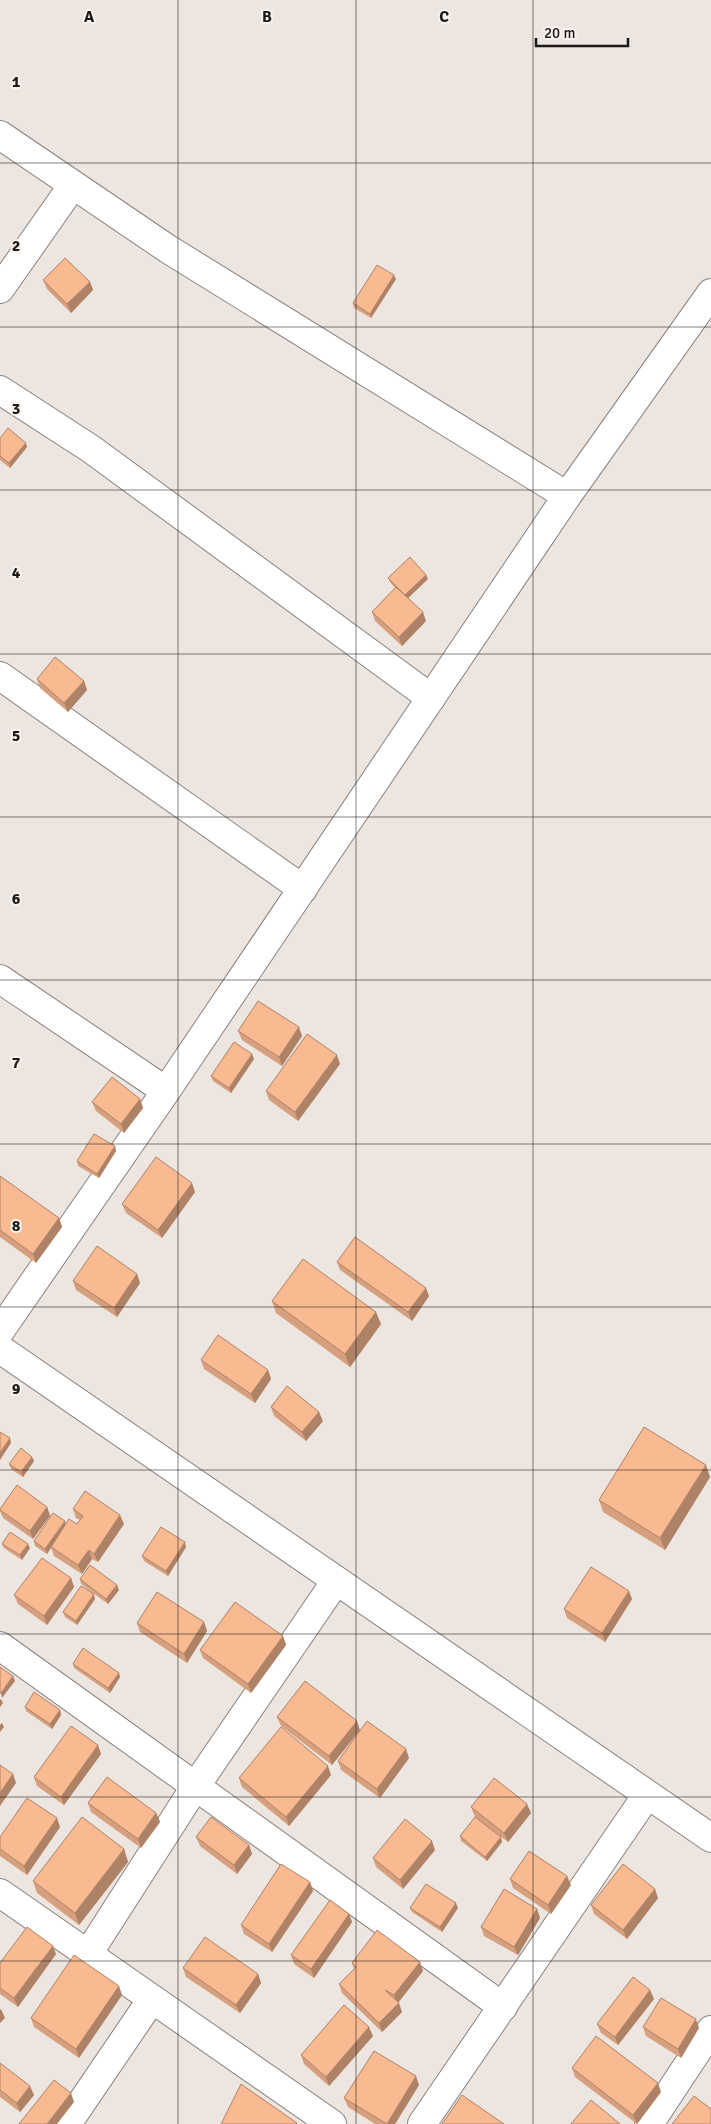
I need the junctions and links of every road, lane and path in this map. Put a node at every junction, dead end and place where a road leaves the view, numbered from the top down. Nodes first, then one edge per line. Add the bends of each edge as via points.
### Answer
1 (0, 135) edge
2 (72, 185) junction
3 (0, 289) edge
4 (711, 294) edge
5 (0, 390) edge
6 (567, 496) junction
7 (0, 676) edge
8 (431, 698) junction
9 (303, 888) junction
10 (0, 980) edge
11 (166, 1091) junction
12 (0, 1331) edge
13 (0, 1349) edge
14 (336, 1581) junction
15 (0, 1646) edge
16 (195, 1787) junction
17 (647, 1795) junction
18 (711, 1838) edge
19 (0, 1893) edge
20 (88, 1954) junction
21 (152, 1999) junction
22 (503, 2007) junction
23 (711, 2030) edge
24 (67, 2124) edge
25 (332, 2124) edge
26 (422, 2124) edge
27 (649, 2124) edge

1 - 2 street
2 - 3 street
2 - 6 street via 168,249
4 - 6 street
5 - 8 street via 91,449
6 - 8 street
7 - 9 street
8 - 9 street
9 - 11 street
10 - 11 street
11 - 12 street
13 - 14 street
14 - 16 street
14 - 17 street
15 - 16 street
16 - 20 street
16 - 22 street
17 - 18 street
17 - 22 street
19 - 20 street
20 - 21 street
21 - 24 street
21 - 25 street
22 - 26 street
23 - 27 street

